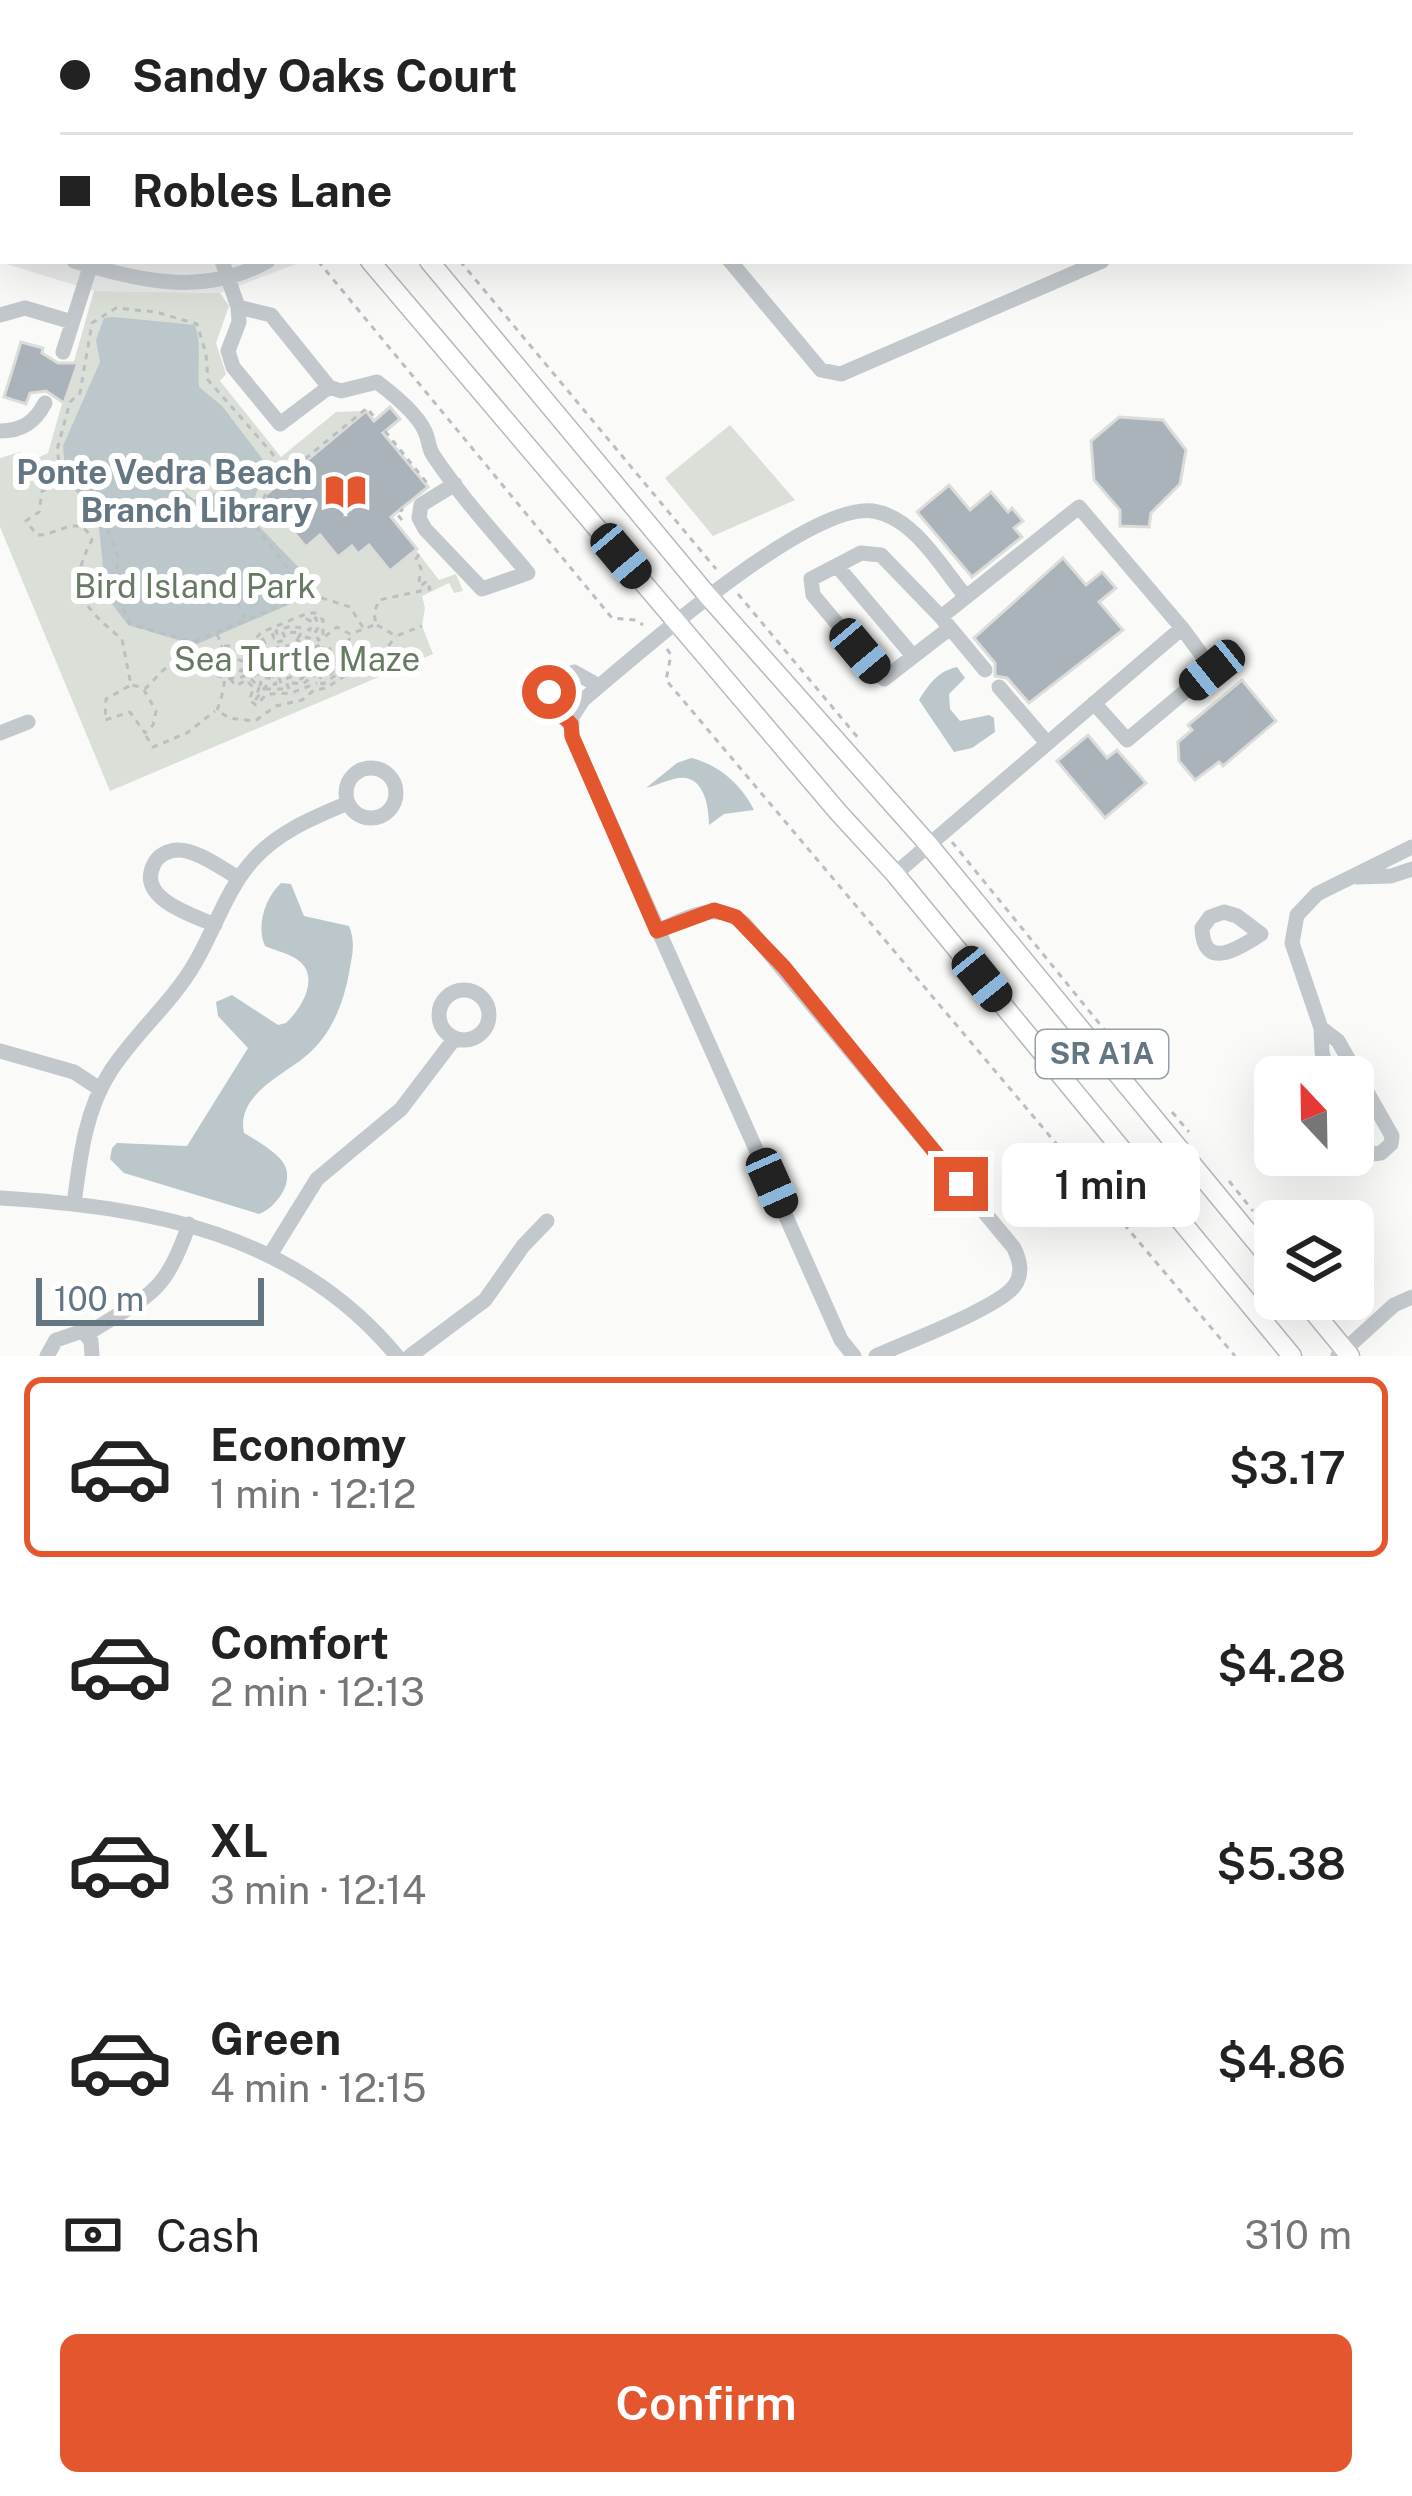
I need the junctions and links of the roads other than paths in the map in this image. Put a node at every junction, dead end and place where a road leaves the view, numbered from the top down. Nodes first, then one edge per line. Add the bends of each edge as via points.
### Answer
1 (86, 264) edge
2 (90, 264) edge
3 (223, 264) edge
4 (262, 264) edge
5 (373, 264) edge
6 (431, 264) edge
7 (733, 264) edge
8 (1095, 264) edge
9 (227, 280) junction
10 (238, 307) junction
11 (0, 314) edge
12 (72, 322) junction
13 (63, 352) dead end
14 (329, 387) junction
15 (45, 403) dead end
16 (0, 431) edge
17 (455, 484) junction
18 (837, 566) junction
19 (708, 596) junction
20 (966, 597) junction
21 (945, 622) junction
22 (678, 623) junction
23 (1182, 628) junction
24 (913, 656) junction
25 (985, 670) dead end
26 (599, 686) junction
27 (999, 687) dead end
28 (1094, 703) junction
29 (28, 722) dead end
30 (571, 724) junction
31 (0, 734) edge
32 (1047, 743) junction
33 (349, 803) dead end
34 (936, 838) junction
35 (1412, 847) edge
36 (1412, 868) edge
37 (895, 874) junction
38 (239, 878) junction
39 (1354, 878) junction
40 (214, 925) junction
41 (657, 931) junction
42 (1261, 934) dead end
43 (1292, 935) junction
44 (1321, 1028) junction
45 (455, 1038) dead end
46 (0, 1051) edge
47 (1323, 1056) edge
48 (1347, 1056) edge
49 (100, 1089) junction
50 (1374, 1104) edge
51 (1374, 1154) edge
52 (0, 1198) edge
53 (74, 1204) junction
54 (547, 1221) dead end
55 (189, 1224) junction
56 (1254, 1239) edge
57 (270, 1255) junction
58 (1412, 1297) edge
59 (1319, 1320) edge
60 (87, 1334) junction
61 (1345, 1354) edge
62 (47, 1356) edge
63 (92, 1356) edge
64 (397, 1356) edge
65 (410, 1356) edge
66 (854, 1356) edge
67 (876, 1356) edge
68 (1292, 1356) edge

1 - 12 street
2 - 9 street via 162,283
3 - 9 street
4 - 9 street
5 - 22 main road, SR A1A
6 - 19 main road, SR A1A
7 - 8 street via 831,374
9 - 10 street
10 - 14 street via 272,315
10 - 14 street via 233,367 280,424
11 - 12 street via 26,308
12 - 13 street
14 - 17 street via 377,382 394,395
15 - 16 street via 22,428
17 - 17 street via 474,511 528,572 482,589 425,530 421,505
18 - 21 street via 861,553 881,555
18 - 24 street
18 - 24 street via 812,579 813,595 884,679
19 - 20 street via 838,516 874,511 911,529
19 - 22 street
19 - 34 main road, SR A1A
20 - 21 street
20 - 23 street via 1079,507
21 - 24 street
21 - 25 street
22 - 26 street
22 - 37 main road, SR A1A
23 - 28 street
23 - 28 street via 1212,670 1127,740
26 - 30 street
26 - 30 street via 574,672 554,679 550,698
27 - 32 street
28 - 32 street
29 - 31 street
30 - 41 street
32 - 34 street
33 - 38 street via 284,834
34 - 37 street
34 - 56 main road, SR A1A
35 - 39 street
36 - 39 street
37 - 68 main road, SR A1A
38 - 40 street
38 - 40 street via 180,850 154,864 158,895
39 - 43 street via 1306,903
40 - 49 street via 194,965
41 - 66 street
41 - 67 street via 714,910 745,924 1014,1248 1018,1279 1003,1298
42 - 43 street
43 - 44 street
44 - 47 street
44 - 48 street
45 - 57 street via 401,1108 317,1179
46 - 49 street via 74,1072
49 - 53 street
50 - 51 street via 1392,1136
52 - 53 street
53 - 55 street
54 - 65 street via 485,1300
55 - 57 street
55 - 60 street via 165,1282
57 - 64 street via 333,1295
58 - 61 street
59 - 61 main road
60 - 62 street via 64,1336
60 - 63 street

